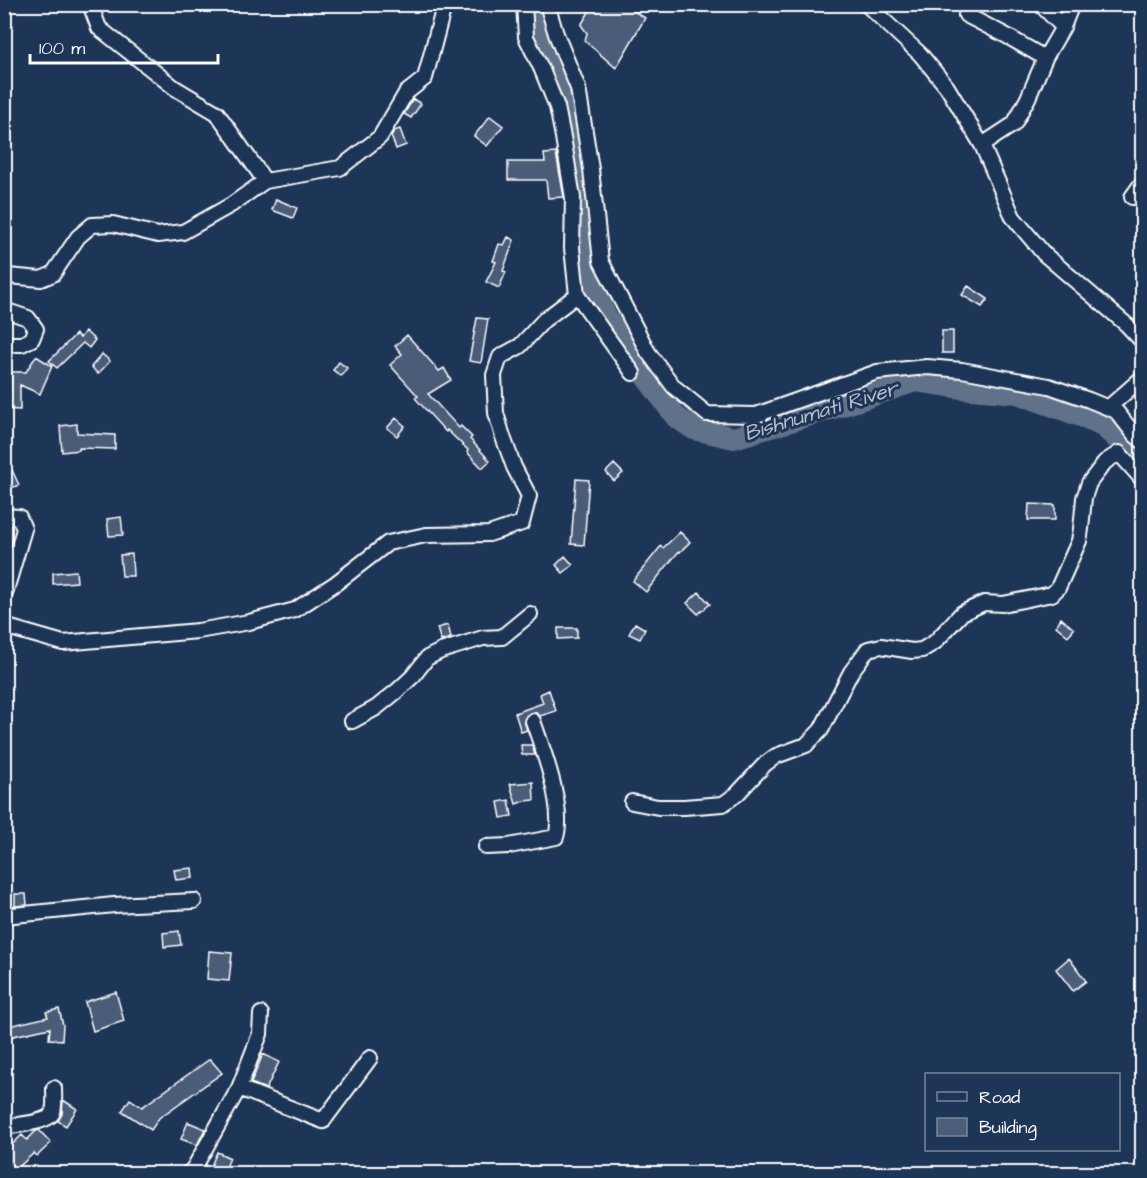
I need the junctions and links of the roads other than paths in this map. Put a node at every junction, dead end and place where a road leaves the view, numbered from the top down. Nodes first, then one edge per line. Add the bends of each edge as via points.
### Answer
1 (90, 4) edge
2 (442, 4) edge
3 (524, 4) edge
4 (547, 4) edge
5 (1040, 4) edge
6 (1072, 4) edge
7 (872, 6) edge
8 (966, 15) dead end
9 (1064, 27) junction
10 (1045, 58) junction
11 (982, 145) junction
12 (265, 181) junction
13 (1143, 183) edge
14 (1132, 197) dead end
15 (4, 279) edge
16 (577, 295) junction
17 (4, 310) edge
18 (1143, 341) edge
19 (4, 344) edge
20 (633, 374) dead end
21 (1143, 378) edge
22 (1109, 407) junction
23 (1136, 439) edge
24 (1119, 453) junction
25 (1143, 478) edge
26 (4, 516) edge
27 (4, 597) edge
28 (530, 614) dead end
29 (4, 626) edge
30 (352, 721) dead end
31 (533, 721) dead end
32 (632, 802) dead end
33 (486, 847) dead end
34 (194, 901) dead end
35 (4, 916) edge
36 (261, 1014) dead end
37 (369, 1058) dead end
38 (54, 1088) dead end
39 (239, 1088) junction
40 (4, 1127) edge
41 (189, 1173) edge

1 - 12 street via 99,28 175,88 217,113
2 - 12 street via 425,78 406,93 380,137 340,168
3 - 16 street via 526,37 557,107 563,137 573,198 572,248
4 - 22 street via 578,88 601,261 648,352 674,387 707,414 756,415 877,372 927,367 1049,386
5 - 9 street
6 - 9 street
7 - 11 street via 947,87
8 - 10 street
9 - 10 street
10 - 11 street via 1014,124
11 - 18 street via 1013,217 1044,254
12 - 15 street via 183,232 158,235 113,224 92,225 78,237 53,274 41,279
13 - 14 street
16 - 20 street
16 - 29 street via 544,320 520,346 500,357 494,375 498,421 529,496 522,523 489,534 426,535 388,543 295,610 249,622 198,631 63,643
17 - 19 street via 28,318 36,329 32,339 22,344
21 - 22 street
22 - 23 street
23 - 24 street
24 - 25 street
24 - 32 street via 1105,462 1089,483 1079,541 1059,588 1052,594 1003,604 984,603 962,613 936,642 922,650 880,646 868,649 851,672 821,730 806,745 765,764 723,804 657,807
26 - 27 street via 20,517 24,529
28 - 30 street via 502,637 483,638 427,658 397,691
31 - 33 street via 552,778 558,829 555,837
34 - 35 street
36 - 39 street via 260,1034
37 - 39 street via 324,1121
38 - 40 street via 50,1118
39 - 41 street

